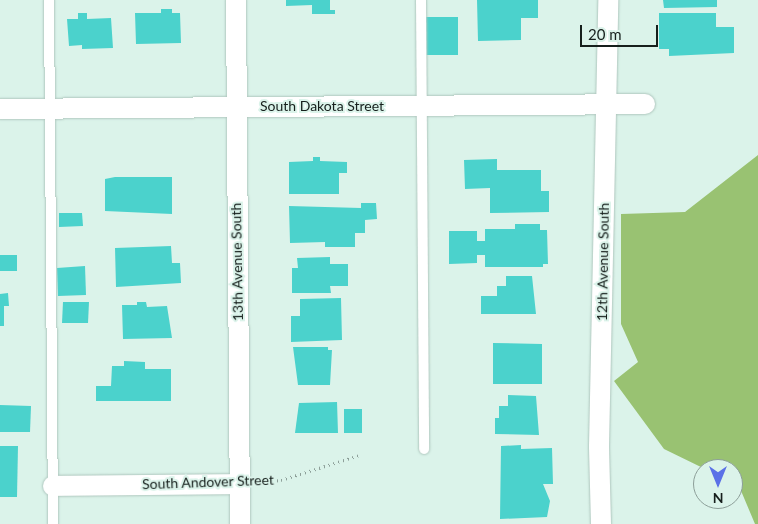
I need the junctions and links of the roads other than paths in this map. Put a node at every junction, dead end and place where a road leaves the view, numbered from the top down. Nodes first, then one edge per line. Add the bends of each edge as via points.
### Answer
1 (49, 0) edge
2 (236, 0) edge
3 (421, 0) edge
4 (608, 0) edge
5 (607, 103) junction
6 (645, 104) dead end
7 (420, 105) junction
8 (236, 107) junction
9 (0, 108) edge
10 (48, 108) junction
11 (424, 449) dead end
12 (239, 484) junction
13 (53, 486) junction
14 (53, 524) edge
15 (240, 524) edge
16 (601, 524) edge

1 - 10 lane
2 - 8 street, 13th Avenue South
3 - 7 lane
4 - 5 street, 12th Avenue South
5 - 6 street, South Dakota Street
5 - 7 street, South Dakota Street
5 - 16 street, 12th Avenue South via 599,446
7 - 8 street, South Dakota Street
7 - 11 lane
8 - 10 street, South Dakota Street
8 - 12 street, 13th Avenue South
9 - 10 street, South Dakota Street
10 - 13 lane
12 - 13 street, South Andover Street
12 - 15 street, 13th Avenue South
13 - 14 lane

